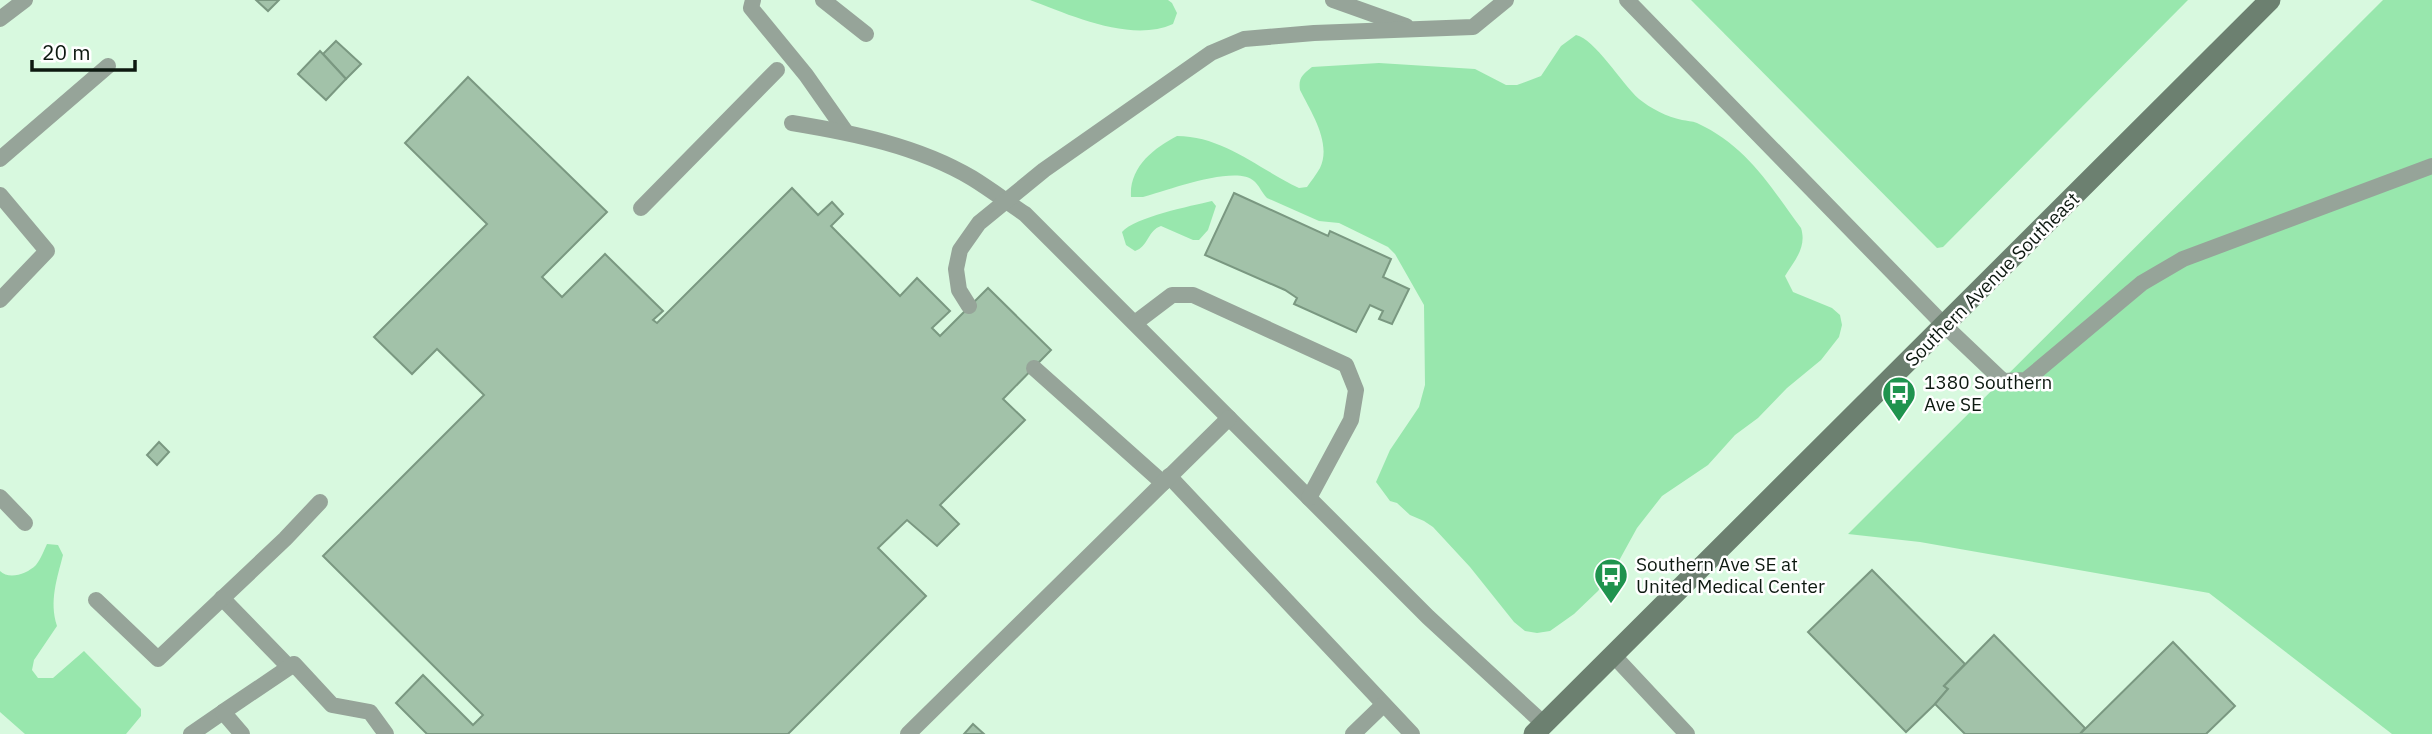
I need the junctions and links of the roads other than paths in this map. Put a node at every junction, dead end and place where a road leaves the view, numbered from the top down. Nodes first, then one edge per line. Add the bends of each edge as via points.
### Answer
1 (24, 0) edge
2 (753, 0) edge
3 (824, 0) edge
4 (1334, 0) edge
5 (1507, 0) edge
6 (1627, 0) edge
7 (2270, 0) edge
8 (0, 19) edge
9 (1415, 29) junction
10 (866, 34) dead end
11 (108, 66) dead end
12 (777, 70) dead end
13 (792, 123) dead end
14 (846, 132) junction
15 (0, 159) edge
16 (2432, 166) edge
17 (0, 195) edge
18 (1006, 201) junction
19 (641, 208) dead end
20 (0, 300) edge
21 (969, 306) dead end
22 (1135, 323) junction
23 (1945, 326) junction
24 (1034, 368) dead end
25 (1229, 418) junction
26 (1166, 480) junction
27 (0, 497) edge
28 (1309, 498) junction
29 (320, 502) dead end
30 (25, 523) dead end
31 (222, 598) junction
32 (96, 600) dead end
33 (1614, 656) junction
34 (289, 667) junction
35 (1383, 705) junction
36 (223, 712) junction
37 (1539, 729) edge
38 (191, 734) edge
39 (242, 734) edge
40 (386, 734) edge
41 (908, 734) edge
42 (1353, 734) edge
43 (1412, 734) edge
44 (1687, 734) edge

1 - 8 lane
2 - 14 lane via 751,8
3 - 10 lane
4 - 9 lane
5 - 9 lane via 1473,27
6 - 23 lane
7 - 23 main road, Southern Avenue Southeast
9 - 18 lane via 1244,39 1211,53
11 - 15 lane
12 - 19 lane
13 - 14 lane
14 - 18 lane via 911,150 971,177
16 - 23 lane via 2183,259 2142,284 2026,380 2003,381
17 - 20 lane via 47,251
18 - 21 lane via 979,223 960,250 958,290
18 - 22 lane via 1025,214
22 - 25 lane
22 - 28 lane via 1172,295 1193,295 1346,365 1356,390 1351,420
23 - 33 main road, Southern Avenue Southeast
24 - 26 lane
25 - 26 lane
25 - 28 lane
26 - 35 lane
26 - 41 lane
27 - 30 lane
28 - 37 lane
29 - 31 lane
31 - 32 lane via 158,659
31 - 34 lane
33 - 37 main road, Southern Avenue Southeast
33 - 44 lane
34 - 36 lane
34 - 40 lane via 294,664 331,705 370,712
35 - 42 lane
35 - 43 lane
36 - 38 lane
36 - 39 lane

